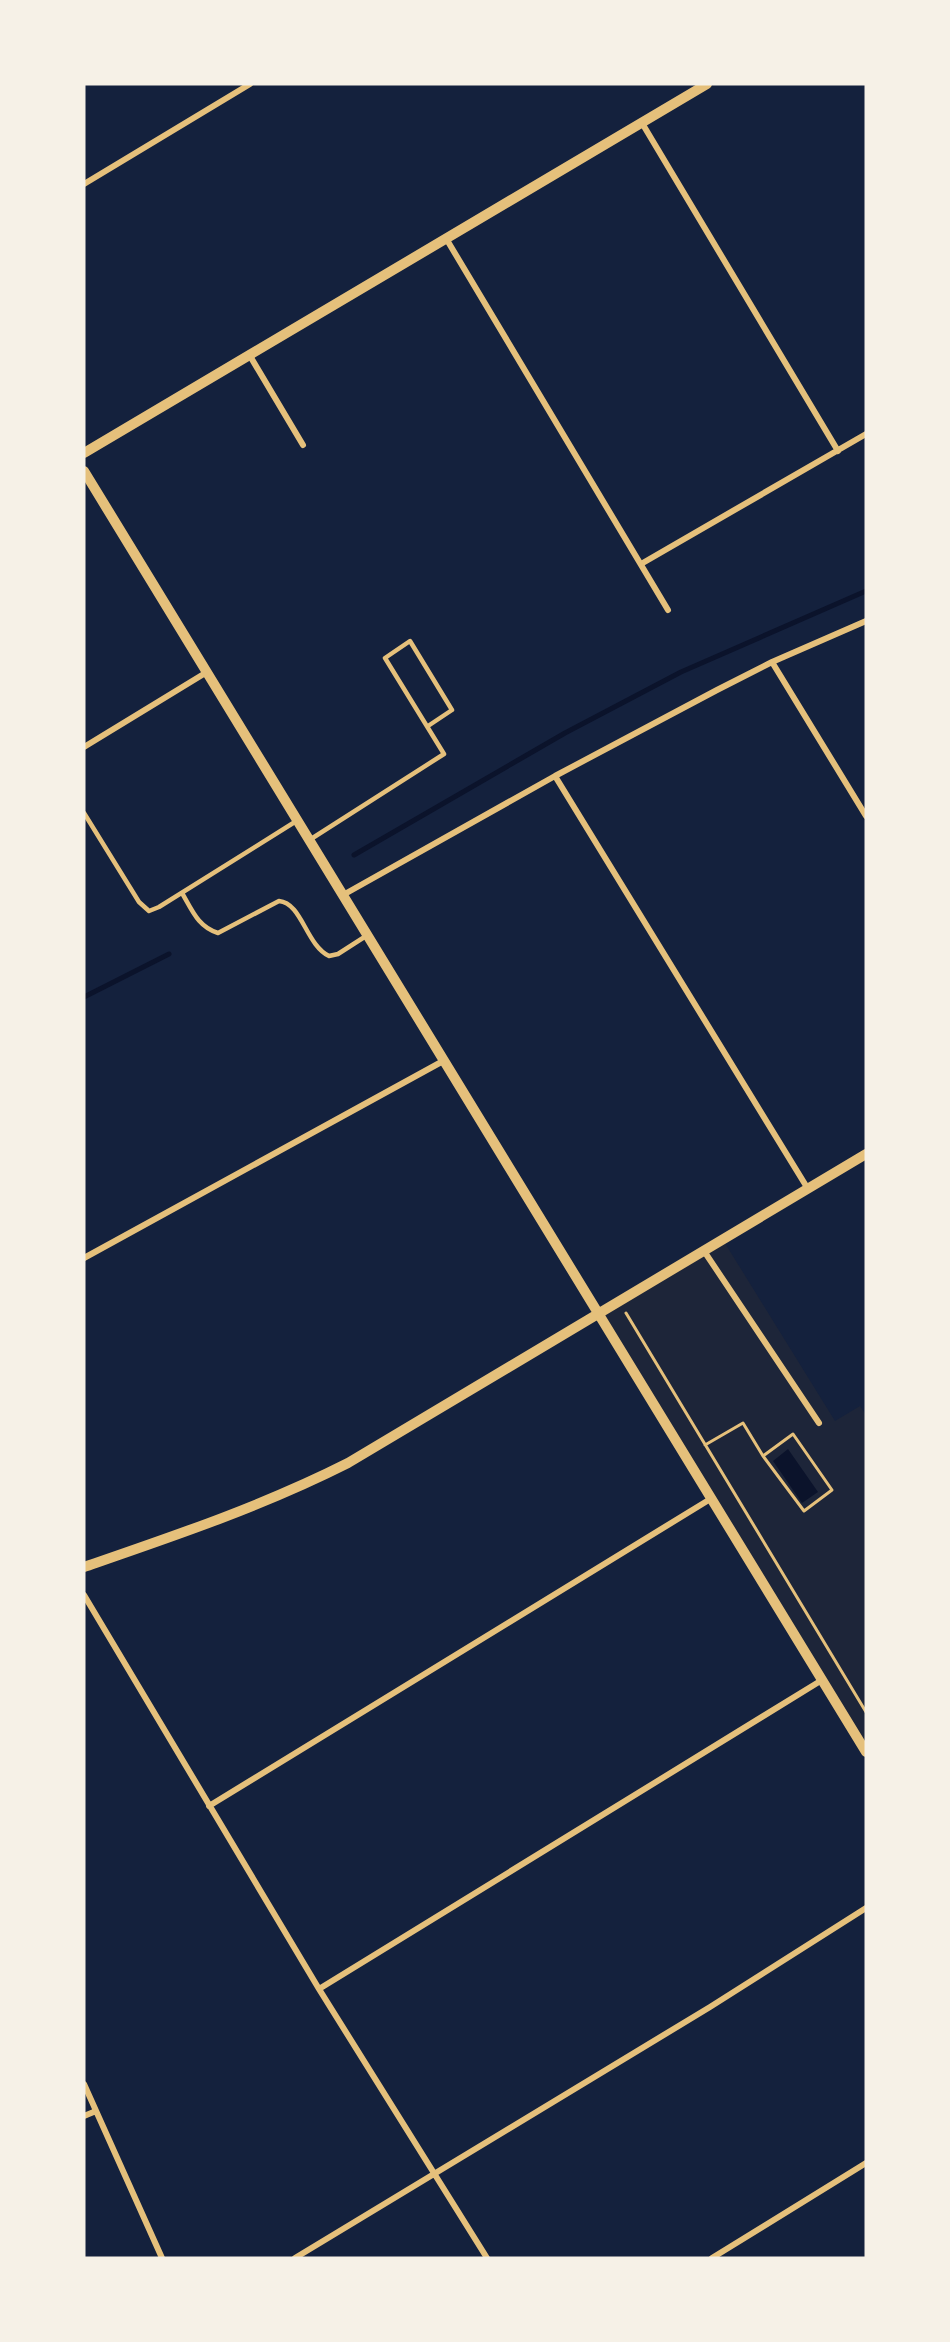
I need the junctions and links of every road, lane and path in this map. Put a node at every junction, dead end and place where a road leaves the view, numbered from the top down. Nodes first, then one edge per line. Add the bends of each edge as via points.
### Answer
1 (250, 84) edge
2 (708, 84) edge
3 (642, 123) junction
4 (84, 184) edge
5 (447, 240) junction
6 (250, 356) junction
7 (866, 434) edge
8 (303, 445) dead end
9 (838, 451) junction
10 (84, 453) edge
11 (84, 471) edge
12 (641, 564) junction
13 (669, 610) dead end
14 (866, 621) edge
15 (772, 662) junction
16 (207, 672) junction
17 (428, 726) junction
18 (84, 747) edge
19 (555, 776) junction
20 (84, 813) edge
21 (866, 816) edge
22 (298, 820) junction
23 (310, 840) junction
24 (182, 893) junction
25 (343, 895) junction
26 (368, 935) junction
27 (445, 1060) junction
28 (866, 1154) edge
29 (808, 1189) junction
30 (704, 1251) junction
31 (84, 1258) edge
32 (619, 1302) junction
33 (599, 1313) junction
34 (819, 1423) dead end
35 (705, 1445) junction
36 (763, 1456) junction
37 (712, 1498) junction
38 (84, 1567) edge
39 (84, 1595) edge
40 (822, 1680) junction
41 (866, 1712) edge
42 (866, 1752) edge
43 (209, 1806) junction
44 (866, 1908) edge
45 (319, 1989) junction
46 (84, 2084) edge
47 (96, 2111) junction
48 (84, 2116) edge
49 (866, 2163) edge
50 (434, 2173) junction
51 (162, 2258) edge
52 (295, 2258) edge
53 (487, 2258) edge
54 (712, 2258) edge

1 - 4 street
2 - 3 street
3 - 5 street
3 - 9 street
5 - 6 street
5 - 12 street
6 - 8 street
6 - 10 street
7 - 9 street
9 - 12 street
11 - 16 street
12 - 13 street
14 - 15 street
15 - 19 street
15 - 21 street
16 - 18 street
16 - 22 street
17 - 17 lane via 452,710 410,641 385,658
17 - 23 lane via 444,753
19 - 25 street
19 - 29 street
20 - 24 lane via 139,902 149,911
22 - 23 street
22 - 24 lane
23 - 25 street
24 - 26 lane via 200,923 218,933 279,901 293,908 316,946 329,956
25 - 26 street
26 - 27 street
27 - 31 street
27 - 33 street
28 - 29 street
29 - 30 street
30 - 32 street
30 - 34 street
32 - 33 street
32 - 35 path
33 - 37 street
33 - 38 street via 348,1463 299,1488 219,1521
35 - 36 path via 743,1424
35 - 41 path
36 - 36 path via 793,1434 832,1490 804,1511
37 - 40 street
37 - 43 street
39 - 43 street
40 - 42 street
40 - 45 street
43 - 45 street
44 - 50 street
45 - 50 street
46 - 47 street
47 - 48 street
47 - 51 street
49 - 54 street
50 - 52 street
50 - 53 street

